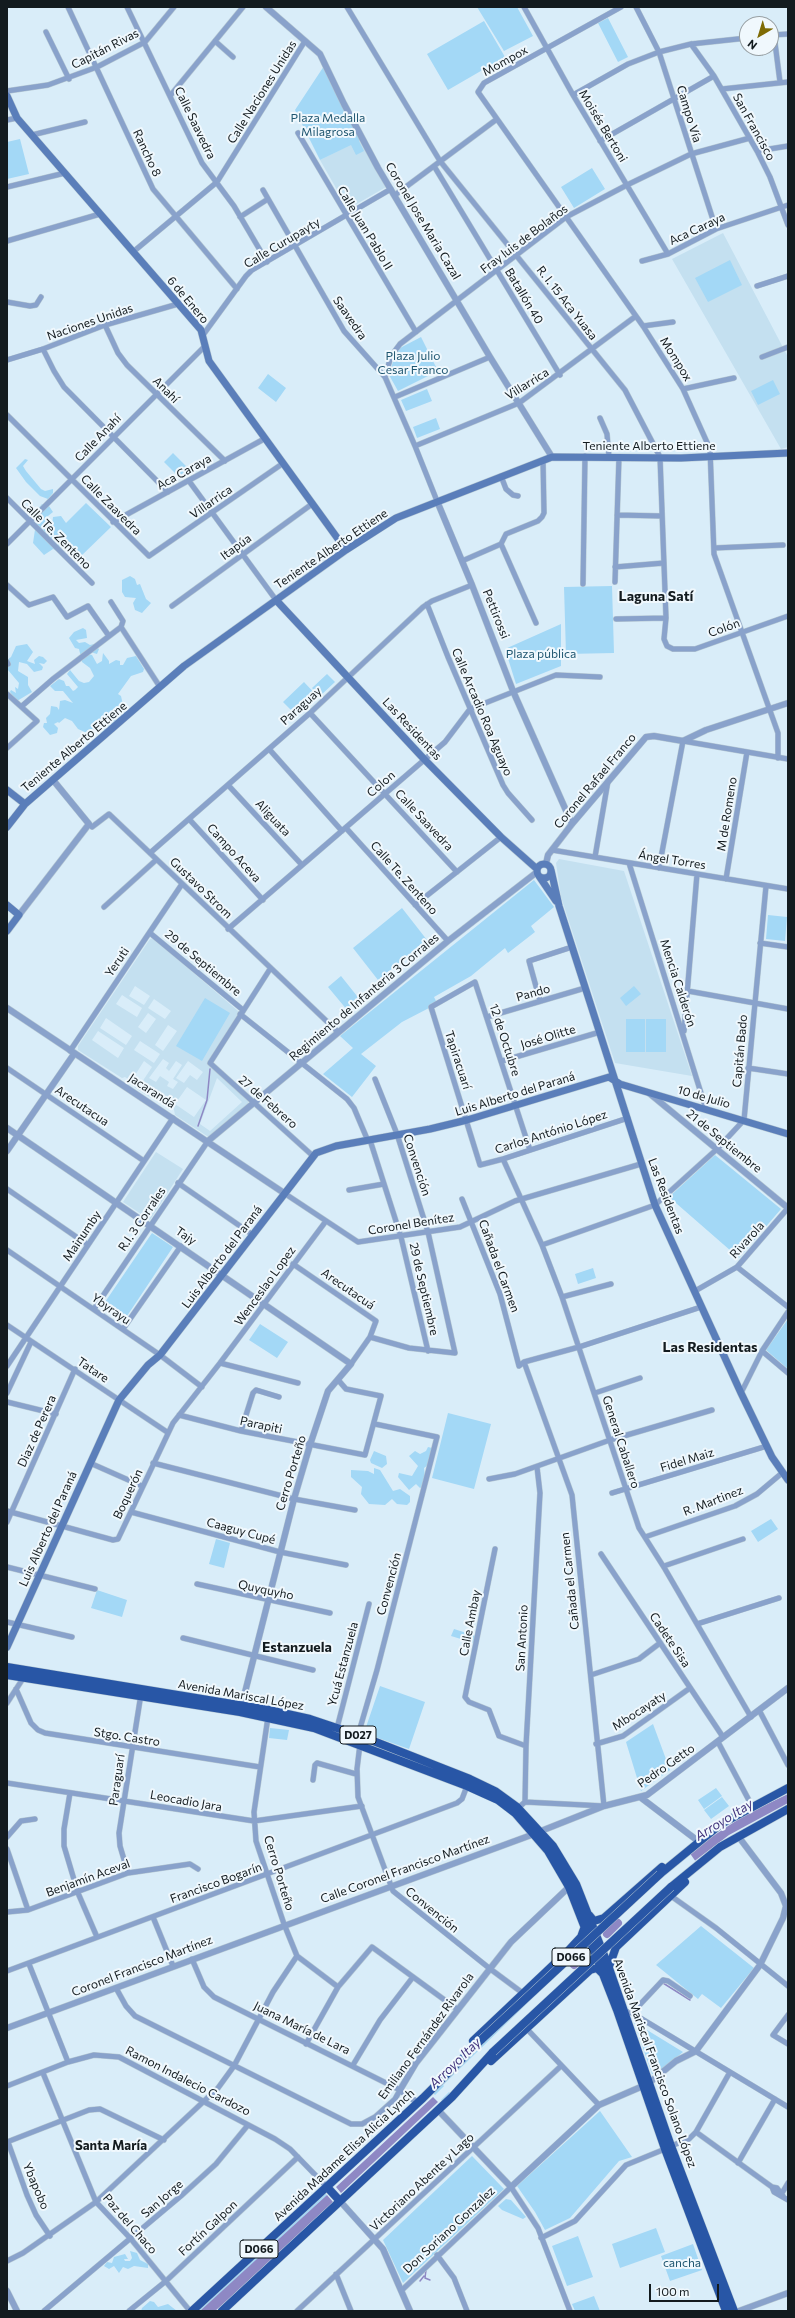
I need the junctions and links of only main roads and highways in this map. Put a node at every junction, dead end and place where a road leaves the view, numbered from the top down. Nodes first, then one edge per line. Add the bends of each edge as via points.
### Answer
1 (7, 96) edge
2 (788, 453) edge
3 (346, 550) junction
4 (276, 600) junction
5 (7, 790) edge
6 (25, 804) junction
7 (7, 827) edge
8 (551, 870) junction
9 (538, 873) junction
10 (7, 905) edge
11 (559, 906) junction
12 (7, 930) edge
13 (614, 1079) junction
14 (788, 1134) edge
15 (788, 1480) edge
16 (7, 1647) edge
17 (7, 1667) edge
18 (7, 1674) edge
19 (141, 1693) junction
20 (268, 1714) junction
21 (788, 1788) edge
22 (788, 1809) edge
23 (537, 1832) junction
24 (685, 1853) junction
25 (696, 1866) junction
26 (588, 1914) junction
27 (584, 1923) junction
28 (595, 1941) junction
29 (609, 1968) junction
30 (603, 1975) junction
31 (453, 2068) junction
32 (646, 2084) junction
33 (452, 2097) junction
34 (668, 2147) junction
35 (328, 2189) junction
36 (338, 2199) junction
37 (191, 2311) edge
38 (222, 2311) edge
39 (726, 2311) edge
40 (734, 2311) edge

1 - 3 main road, 6 de Enero via 17,118 203,335 209,361
2 - 3 main road, Teniente Alberto Ettiene via 710,457 552,457 396,518
3 - 4 main road, Teniente Alberto Ettiene
4 - 6 main road, Teniente Alberto Ettiene via 212,644
4 - 9 main road, Las Residentas via 424,759
5 - 6 main road
6 - 7 main road, Teniente Alberto Ettiene
8 - 9 main road via 548,877
8 - 9 main road via 546,864 539,865
8 - 11 main road, Las Residentas
9 - 11 main road, Las Residentas
10 - 12 main road via 19,915
11 - 13 main road, Las Residentas
13 - 14 main road, 10 de Julio via 620,1084
13 - 15 main road, Las Residentas via 655,1205 741,1393 767,1446
13 - 16 main road, Luis Alberto del Paraná via 609,1077 430,1129 329,1147 313,1156 160,1355 148,1365 119,1400
17 - 19 highway, Avenida Mariscal López / D027
18 - 19 highway, Avenida Mariscal López / D027
19 - 20 highway, Avenida Mariscal López / D027
20 - 23 highway, Avenida Mariscal López / D027 via 360,1744 467,1786 507,1807
20 - 23 highway, Avenida Mariscal López / D027 via 310,1719 470,1779 496,1791 518,1808
21 - 24 highway, Avenida Madame Elisa Alicia Lynch / D066 via 721,1824
22 - 25 highway, D066 via 738,1836
23 - 26 highway, Avenida Mariscal Francisco Solano López / D027 via 553,1846 569,1871
23 - 27 highway, Avenida Mariscal Francisco Solano López / D027 via 569,1887
24 - 26 highway via 662,1867 604,1918 594,1921
24 - 31 highway, Avenida Madame Elisa Alicia Lynch / D066, bridge
25 - 29 highway via 688,1878 616,1947
25 - 33 highway, D066, bridge via 493,2052
26 - 28 highway, Avenida Mariscal Francisco Solano López / D027
27 - 28 highway, Avenida Mariscal Francisco Solano López / D027
27 - 31 highway via 582,1937 472,2042
28 - 29 highway, Avenida Mariscal Francisco Solano López
28 - 30 highway, Avenida Mariscal Francisco Solano López
29 - 32 highway, Avenida Mariscal Francisco Solano López
30 - 32 highway, Avenida Mariscal Francisco Solano López
30 - 33 highway via 597,1968 590,1970
31 - 35 highway, Avenida Madame Elisa Alicia Lynch / D066
32 - 34 highway, Avenida Mariscal Francisco Solano López
33 - 36 highway, D066
34 - 39 highway, Avenida Mariscal Francisco Solano López
34 - 40 highway, Avenida Mariscal Francisco Solano López
35 - 36 highway, Ramon Indalecio Cardozo
35 - 37 highway, Avenida Madame Elisa Alicia Lynch / D066
36 - 38 highway, D066

